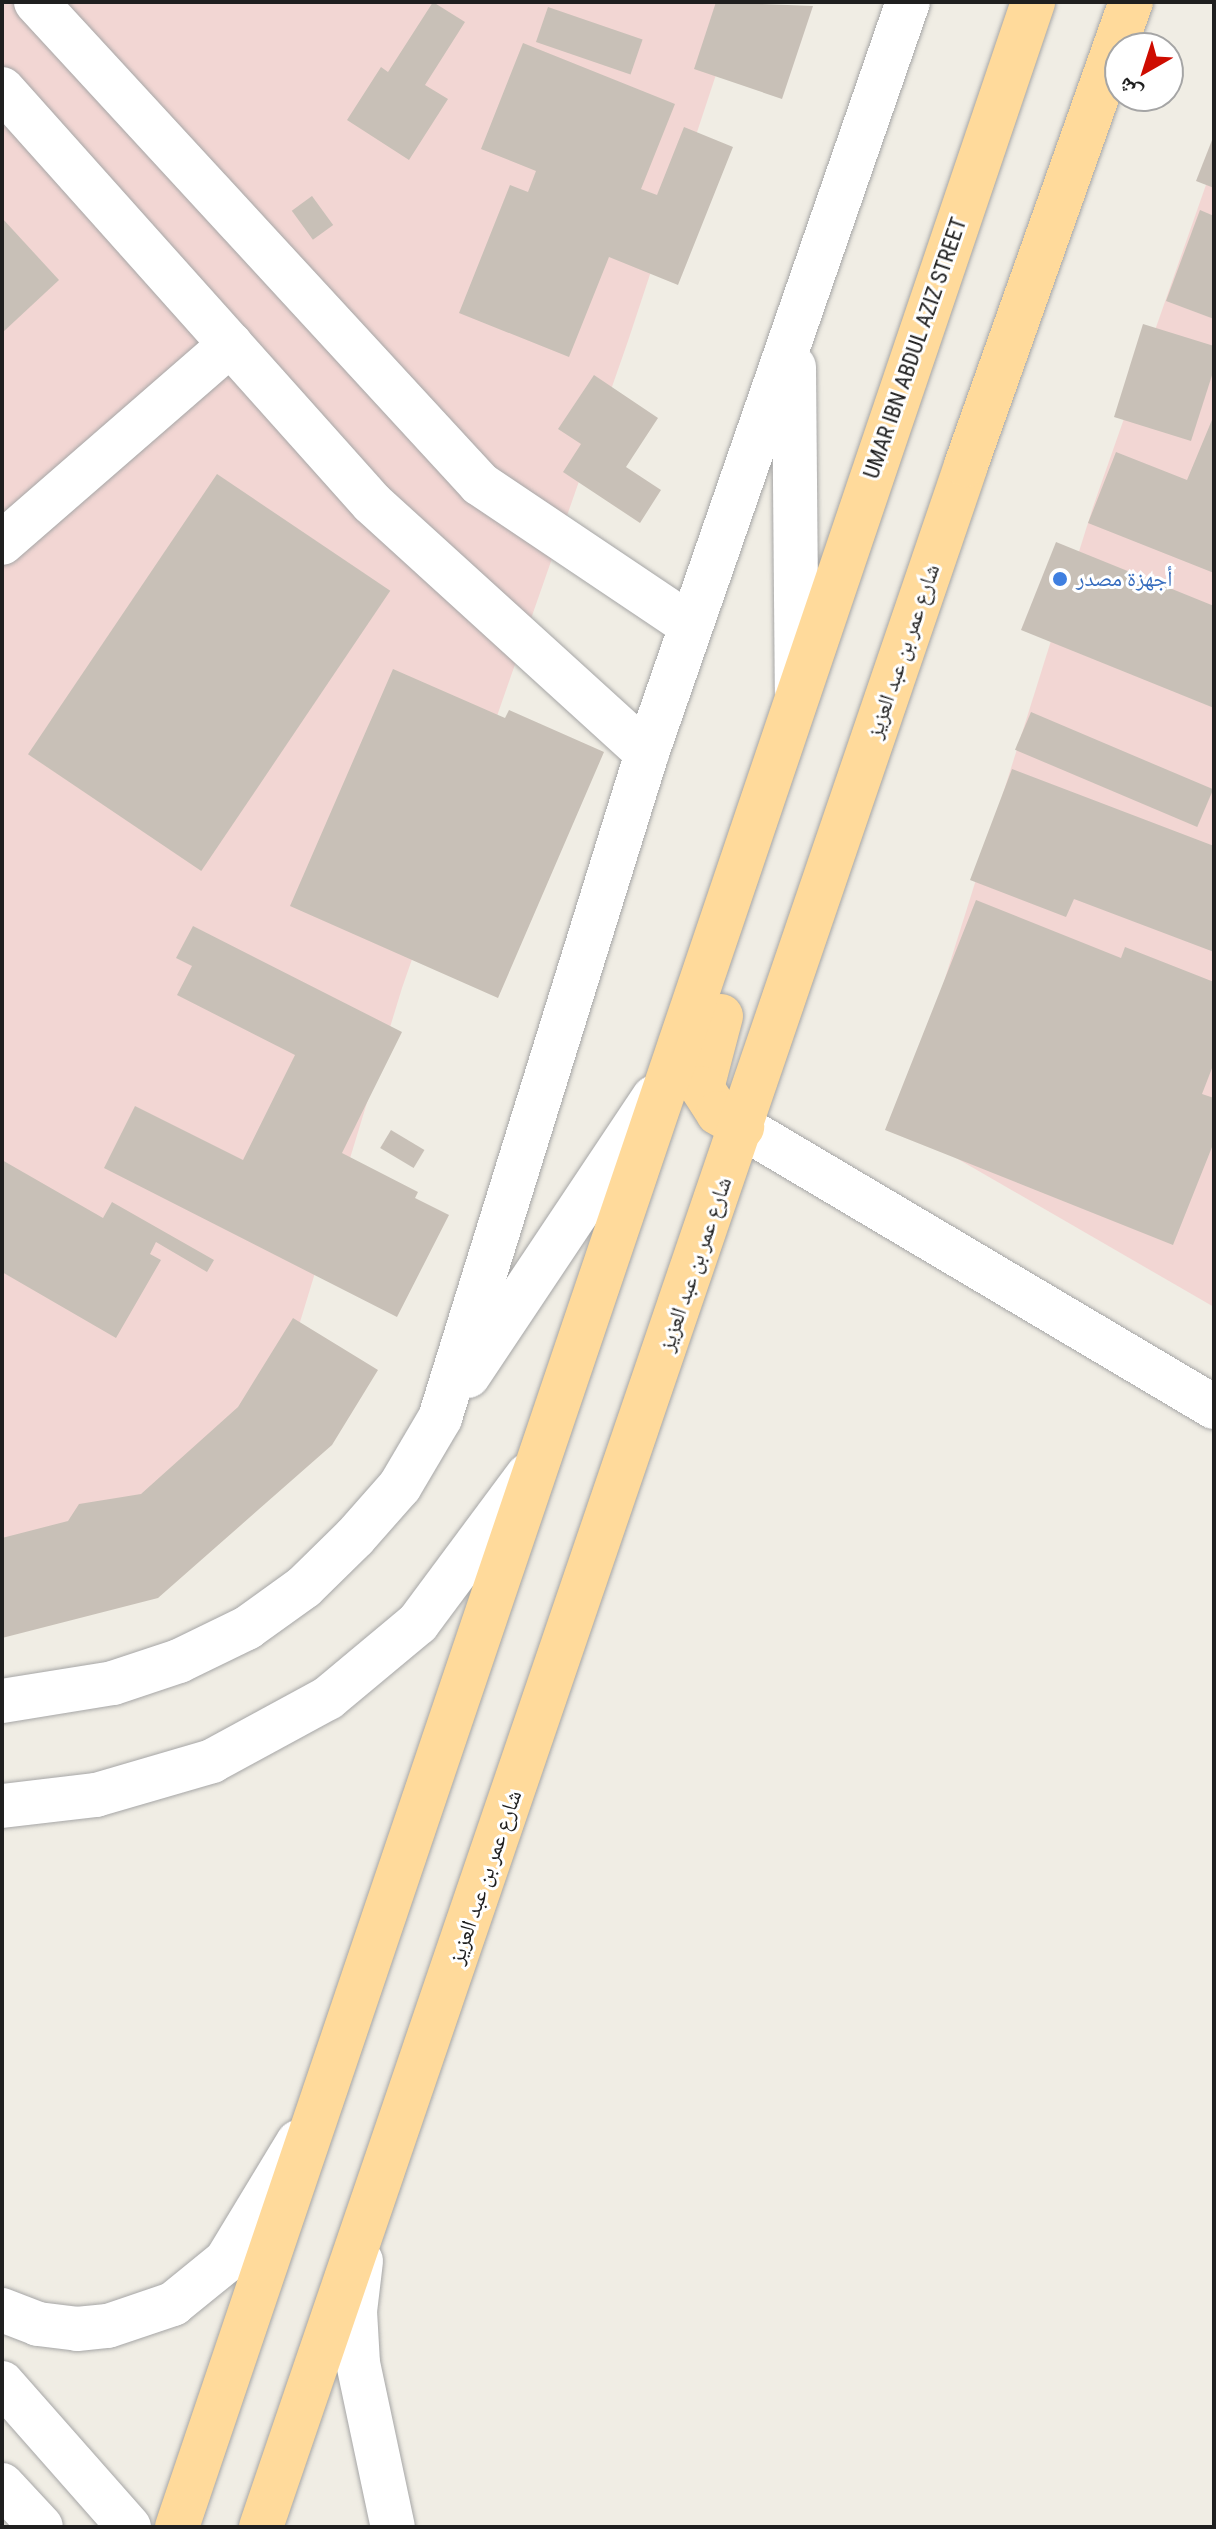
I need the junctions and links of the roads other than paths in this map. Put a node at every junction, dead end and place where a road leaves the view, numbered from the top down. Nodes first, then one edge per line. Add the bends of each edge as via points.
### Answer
1 (36, 2) edge
2 (908, 2) edge
3 (1033, 2) edge
4 (1131, 2) edge
5 (2, 89) edge
6 (793, 340) junction
7 (231, 344) junction
8 (2, 543) edge
9 (690, 625) junction
10 (797, 694) junction
11 (647, 753) junction
12 (759, 810) junction
13 (671, 1072) junction
14 (742, 1127) junction
15 (1214, 1407) edge
16 (440, 1418) junction
17 (543, 1454) junction
18 (2, 1701) edge
19 (2, 1806) edge
20 (312, 2119) junction
21 (364, 2233) junction
22 (2, 2310) edge
23 (2, 2383) edge
24 (2, 2485) edge
25 (41, 2527) edge
26 (129, 2527) edge
27 (177, 2527) edge
28 (261, 2527) edge
29 (393, 2527) edge

1 - 9 street via 480,484
2 - 6 street
3 - 10 main road, UMAR IBN ABDUL AZIZ STREET
4 - 14 main road, شارع عمر بن عبد العزيز via 961,480
5 - 7 street
6 - 9 street
6 - 10 street
7 - 8 street
7 - 11 street via 372,503
9 - 11 street
10 - 12 main road
11 - 16 street
12 - 13 main road
12 - 14 main road via 748,931 702,1088 718,1113
13 - 16 street
13 - 17 main road
14 - 15 street
14 - 21 main road, شارع عمر بن عبد العزيز
16 - 18 street via 400,1486 355,1537 304,1587 247,1628 179,1661 113,1683
17 - 19 street via 418,1623 328,1698 212,1761 96,1795
17 - 20 main road
20 - 22 street via 226,2261 173,2304 108,2326 77,2329 38,2324
20 - 27 main road
21 - 28 main road, شارع عمر بن عبد العزيز
21 - 29 street via 355,2311 358,2363
23 - 26 street
24 - 25 street

